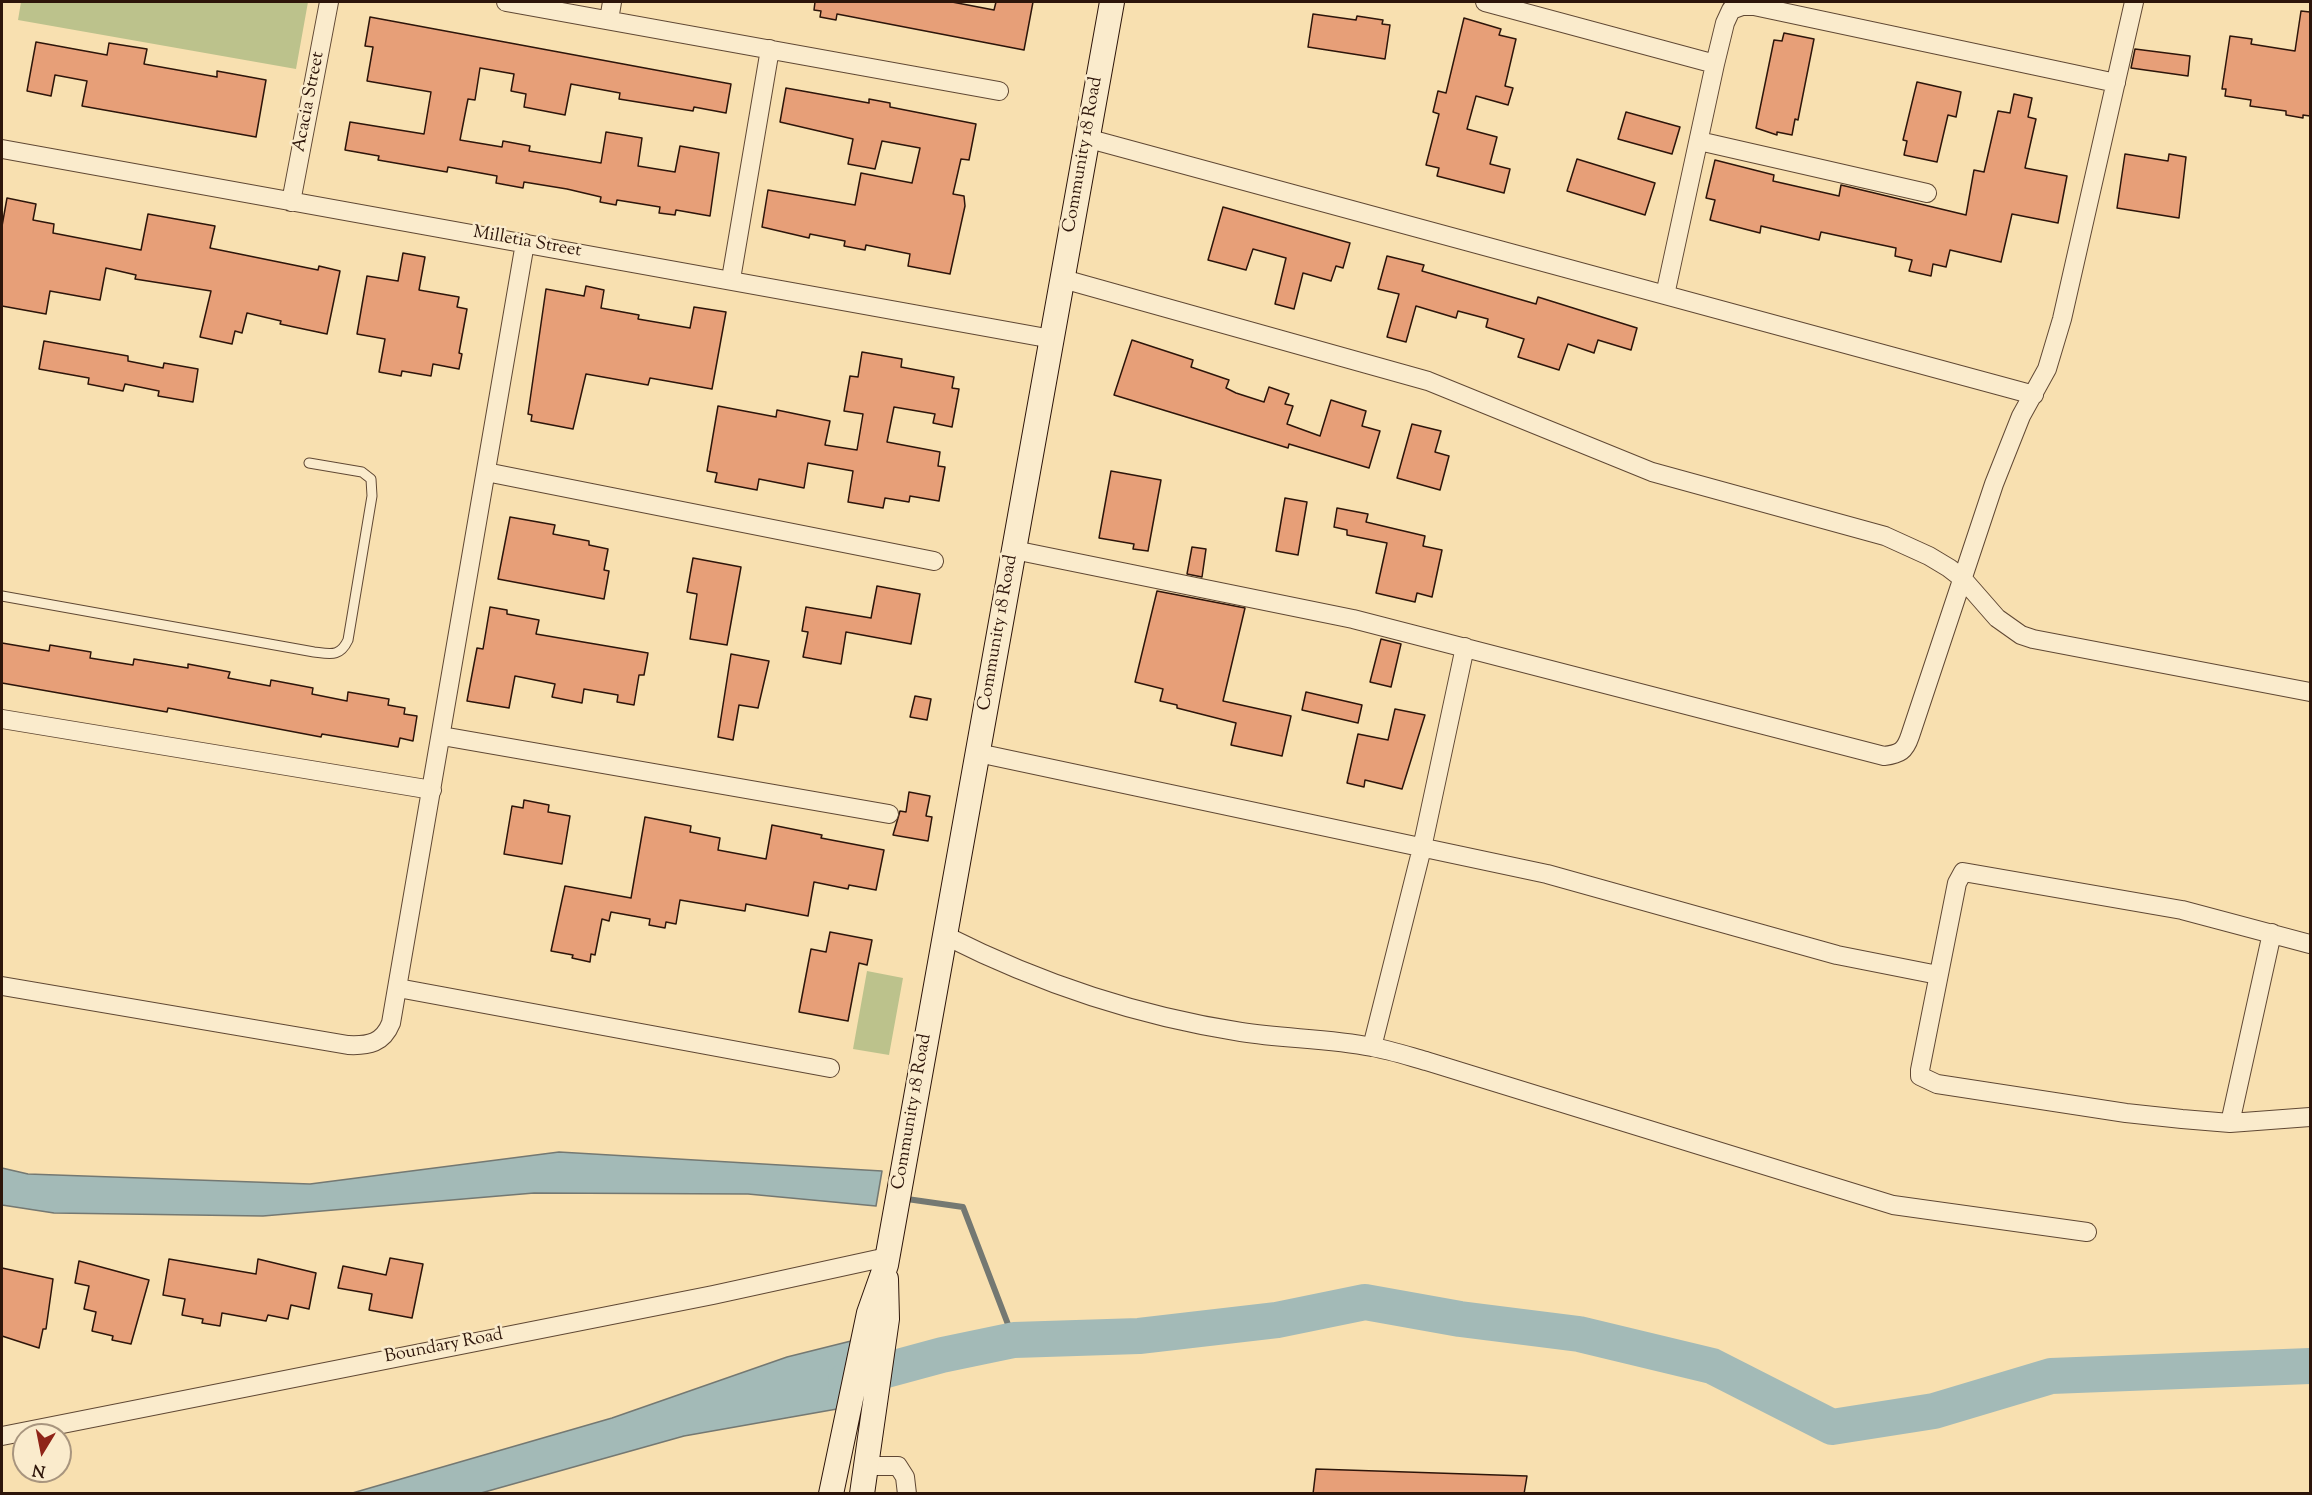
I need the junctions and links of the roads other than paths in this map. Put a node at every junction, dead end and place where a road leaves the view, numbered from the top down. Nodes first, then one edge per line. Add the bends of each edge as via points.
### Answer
1 (329, 2) edge
2 (506, 2) edge
3 (612, 2) edge
4 (1112, 2) edge
5 (1485, 2) edge
6 (2134, 2) edge
7 (609, 20) junction
8 (770, 49) junction
9 (1715, 64) junction
10 (2116, 83) junction
11 (999, 91) dead end
12 (1086, 138) junction
13 (1699, 141) junction
14 (2, 150) edge
15 (1927, 194) dead end
16 (291, 202) junction
17 (525, 243) junction
18 (731, 279) junction
19 (1063, 279) junction
20 (1665, 295) junction
21 (1052, 339) junction
22 (2034, 395) junction
23 (309, 463) dead end
24 (486, 472) junction
25 (1014, 550) junction
26 (934, 561) dead end
27 (1962, 578) junction
28 (2, 596) edge
29 (1465, 647) junction
30 (2310, 692) edge
31 (2, 719) edge
32 (442, 736) junction
33 (978, 753) junction
34 (432, 790) junction
35 (889, 814) dead end
36 (1422, 848) junction
37 (2272, 933) junction
38 (946, 936) junction
39 (2310, 944) edge
40 (1938, 975) junction
41 (2, 986) edge
42 (398, 988) junction
43 (1372, 1047) junction
44 (831, 1068) dead end
45 (2310, 1118) edge
46 (2230, 1123) junction
47 (2086, 1232) dead end
48 (886, 1261) junction
49 (878, 1316) junction
50 (2, 1436) edge
51 (867, 1457) junction
52 (831, 1494) edge
53 (862, 1494) edge
54 (907, 1494) edge

1 - 16 street, Acacia Street
2 - 7 street
3 - 7 street
4 - 12 main road, Community 18 Road
5 - 9 street
6 - 10 street
7 - 8 street
8 - 11 street
8 - 18 street
9 - 10 street via 1725,22 1731,10 1742,6
9 - 13 street
10 - 22 street via 2062,319 2047,369
12 - 19 main road, Community 18 Road
12 - 20 street
13 - 15 street
13 - 20 street
14 - 16 street, Milletia Street
16 - 17 street, Milletia Street
17 - 18 street, Milletia Street
17 - 24 street
18 - 21 street, Milletia Street
19 - 21 main road, Community 18 Road
19 - 27 street via 1428,381 1652,472 1885,536 1929,556
20 - 22 street
21 - 25 main road, Community 18 Road
22 - 27 street via 2013,435
23 - 28 lane via 362,472 371,479 371,507 343,651 314,652
24 - 26 street
24 - 32 street
25 - 29 street via 1275,601
25 - 33 main road, Community 18 Road
27 - 29 street via 1905,750 1884,756
27 - 30 street via 1997,618 2033,639
29 - 36 street
31 - 34 street
32 - 34 street
32 - 35 street
33 - 36 street
33 - 38 main road, Community 18 Road
34 - 42 street
36 - 40 street via 1557,877 1837,955
36 - 43 street
37 - 39 street
37 - 40 street via 2182,910 1963,872
37 - 46 street
38 - 43 street via 1001,964 1134,1008 1242,1032
38 - 48 main road, Community 18 Road
40 - 46 street via 1920,1070 1925,1080 2126,1113
41 - 42 street via 361,1046 381,1040 387,1032
42 - 44 street
43 - 47 street via 1488,1078 1893,1205
45 - 46 street
48 - 49 main road, Community 18 Road
48 - 50 street, Boundary Road
49 - 51 main road, Community 18 Road
49 - 52 main road, Community 18 Road via 841,1440
51 - 53 main road, Community 18 Road
51 - 54 street via 898,1466 905,1477

